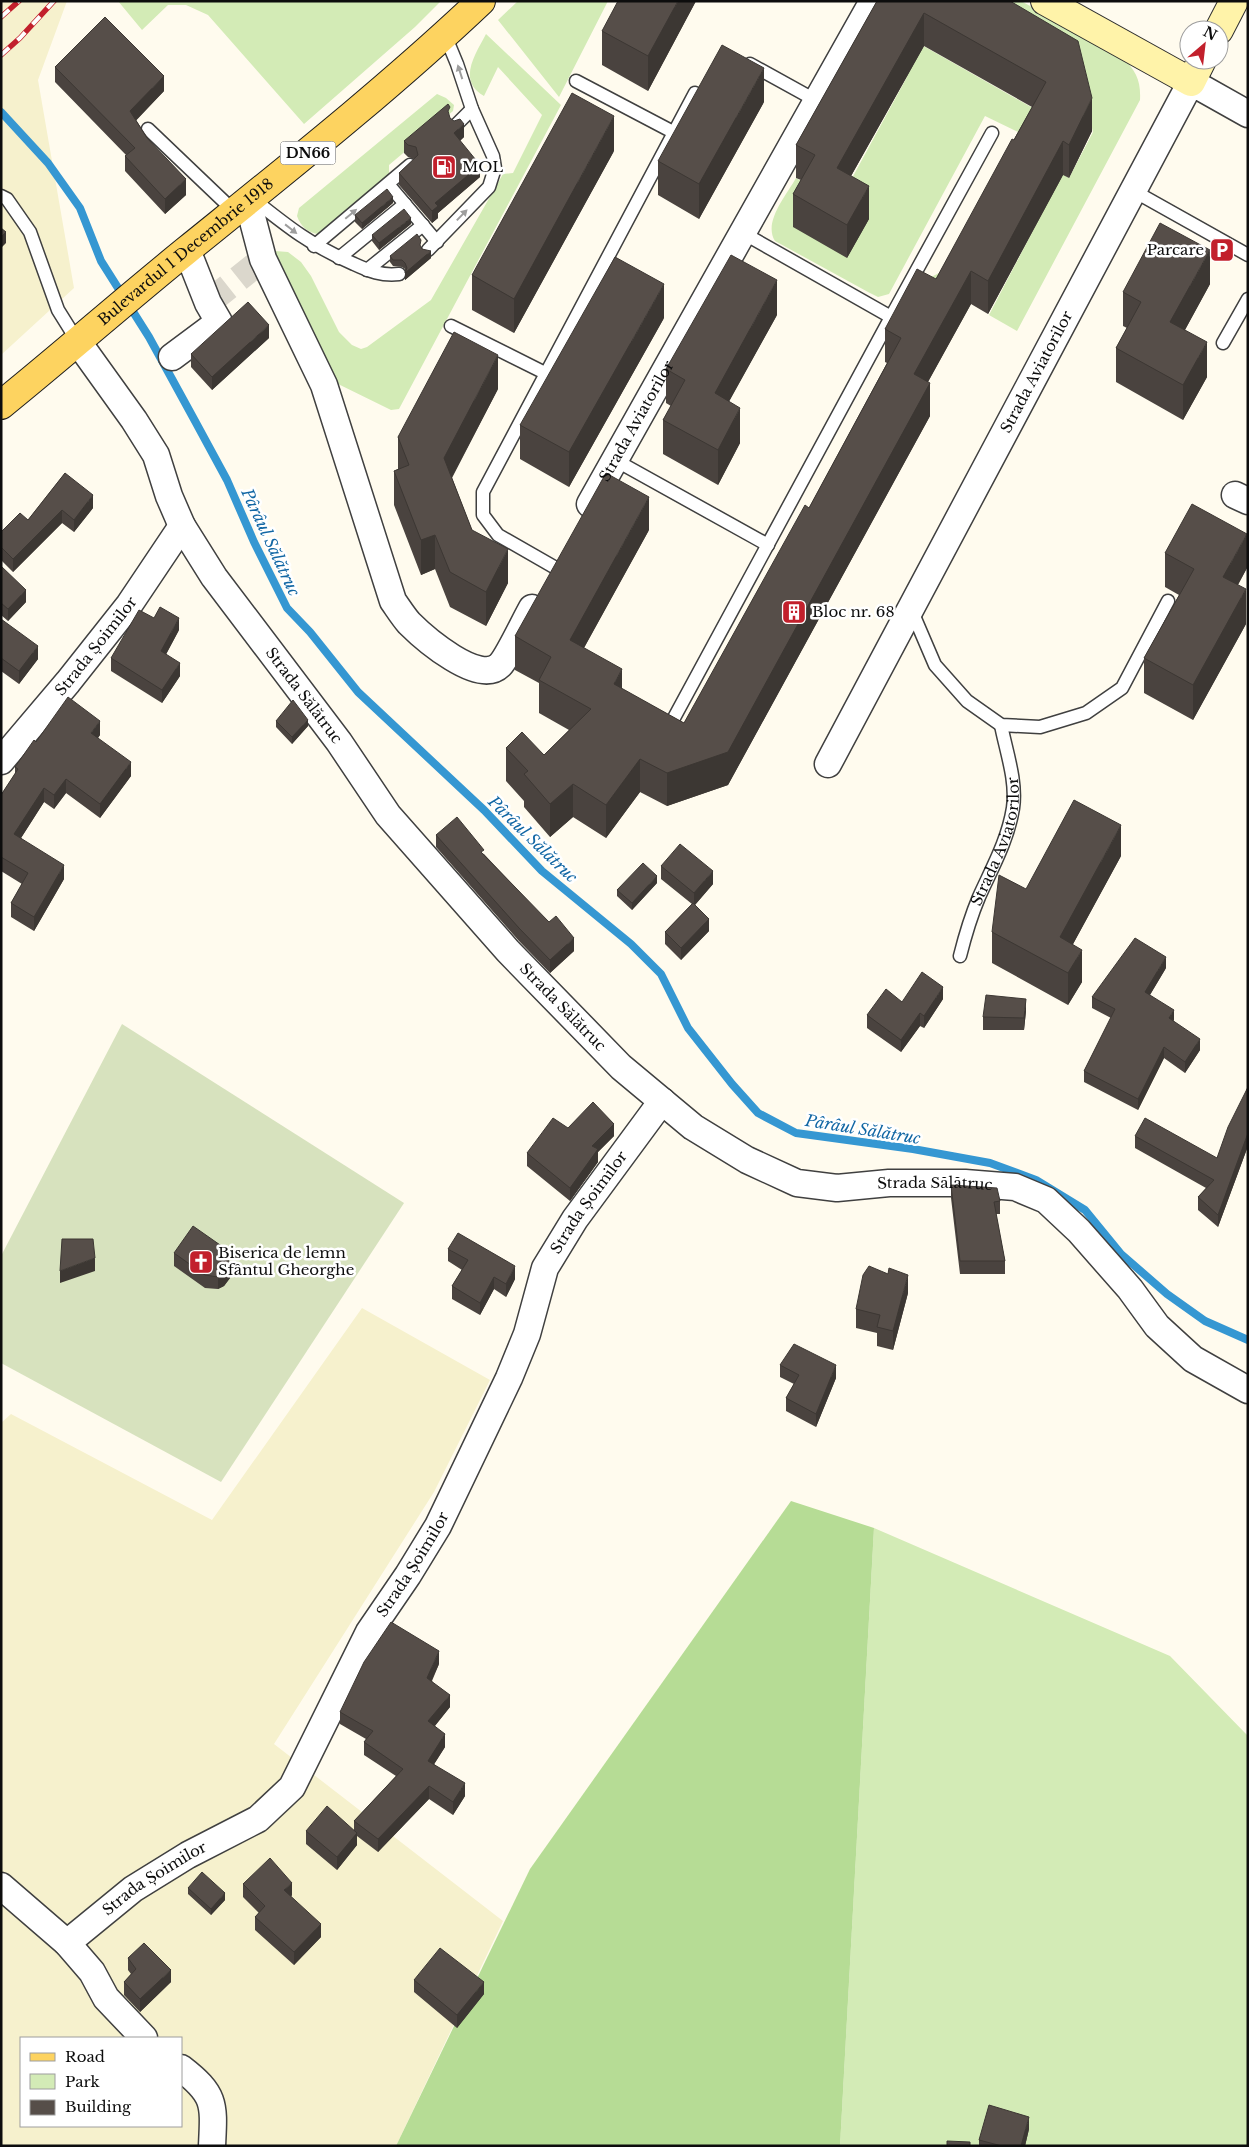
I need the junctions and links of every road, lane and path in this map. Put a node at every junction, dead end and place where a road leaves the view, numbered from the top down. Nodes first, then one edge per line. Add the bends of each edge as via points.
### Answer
1 (481, 1) edge
2 (873, 1) edge
3 (1045, 1) edge
4 (1234, 1) edge
5 (1224, 20) edge
6 (445, 35) junction
7 (738, 58) edge
8 (1196, 71) edge
9 (576, 80) dead end
10 (702, 82) edge
11 (817, 101) junction
12 (472, 109) junction
13 (1248, 114) edge
14 (456, 125) edge
15 (148, 129) dead end
16 (673, 132) junction
17 (992, 133) dead end
18 (410, 165) edge
19 (388, 184) junction
20 (1132, 190) junction
21 (1, 196) edge
22 (245, 204) junction
23 (405, 204) junction
24 (423, 225) junction
25 (743, 233) junction
26 (314, 246) junction
27 (1248, 254) edge
28 (177, 258) junction
29 (339, 258) junction
30 (367, 270) junction
31 (398, 274) dead end
32 (1248, 299) edge
33 (891, 317) junction
34 (451, 326) dead end
35 (86, 334) junction
36 (1223, 343) dead end
37 (172, 357) dead end
38 (545, 374) junction
39 (1, 405) edge
40 (615, 460) junction
41 (182, 526) junction
42 (578, 526) edge
43 (768, 545) junction
44 (559, 559) joint
45 (1168, 601) dead end
46 (911, 608) junction
47 (1001, 725) junction
48 (668, 729) edge
49 (1, 761) edge
50 (828, 764) dead end
51 (960, 956) dead end
52 (662, 1101) junction
53 (1248, 1390) edge
54 (1, 1886) edge
55 (67, 1943) junction
56 (143, 2037) edge
57 (182, 2069) edge
58 (212, 2146) edge

1 - 6 main road, Bulevardul 1 Decembrie 1918 / DN66
2 - 11 street, Strada Aviatorilor
3 - 8 street
4 - 5 street
12 -> 6 lane
6 - 22 main road, Bulevardul 1 Decembrie 1918 / DN66
7 - 11 lane
8 - 13 street
8 - 20 street, Strada Aviatorilor
9 - 16 lane
10 - 16 lane
11 - 25 street, Strada Aviatorilor
12 - 14 lane
24 -> 12 lane via 432,246 489,187 495,168 493,156
15 - 22 lane
16 - 38 lane
17 - 33 lane
18 - 19 lane
19 - 23 lane
26 -> 19 lane
20 - 27 lane
20 - 46 street, Strada Aviatorilor
21 - 35 lane via 7,199 30,232 58,310
22 -> 26 lane
22 - 28 main road, Bulevardul 1 Decembrie 1918 / DN66
22 - 44 street via 263,260 324,385 393,601 407,621 460,662 477,671 490,671 500,665
23 - 24 lane
23 - 29 lane
24 - 30 lane
25 - 33 lane
25 - 40 street, Strada Aviatorilor
26 - 29 lane
28 - 35 main road, Bulevardul 1 Decembrie 1918 / DN66
28 - 37 street via 219,322
29 - 30 lane
30 - 31 lane via 383,275
32 - 36 lane
33 - 43 lane
34 - 38 lane
35 - 39 main road, DN66
35 - 41 street, Strada Sălătruc via 156,455
38 - 44 lane via 483,492 483,515 498,535
40 - 42 street, Strada Aviatorilor
40 - 43 lane
41 - 49 street, Strada Șoimilor via 129,605
41 - 52 street, Strada Sălătruc via 214,577 339,742 388,815 508,951 621,1067
43 - 48 lane
45 - 47 lane via 1122,688 1086,712 1040,727
46 - 47 lane via 935,665 967,701
46 - 50 street, Strada Aviatorilor
47 - 51 lane, Strada Aviatorilor via 1011,776 1013,807 1004,842 978,899
52 - 53 street, Strada Sălătruc via 693,1127 747,1160 797,1182 837,1188 889,1183 965,1183 1016,1187 1046,1200 1079,1231 1130,1289 1157,1326 1193,1359
52 - 55 street, Strada Șoimilor via 575,1219 545,1268 527,1334 510,1378 438,1526 369,1632 292,1787 258,1820 188,1855 133,1889
54 - 55 street
55 - 56 street via 92,1972 106,1998
57 - 58 street via 201,2083 213,2107

